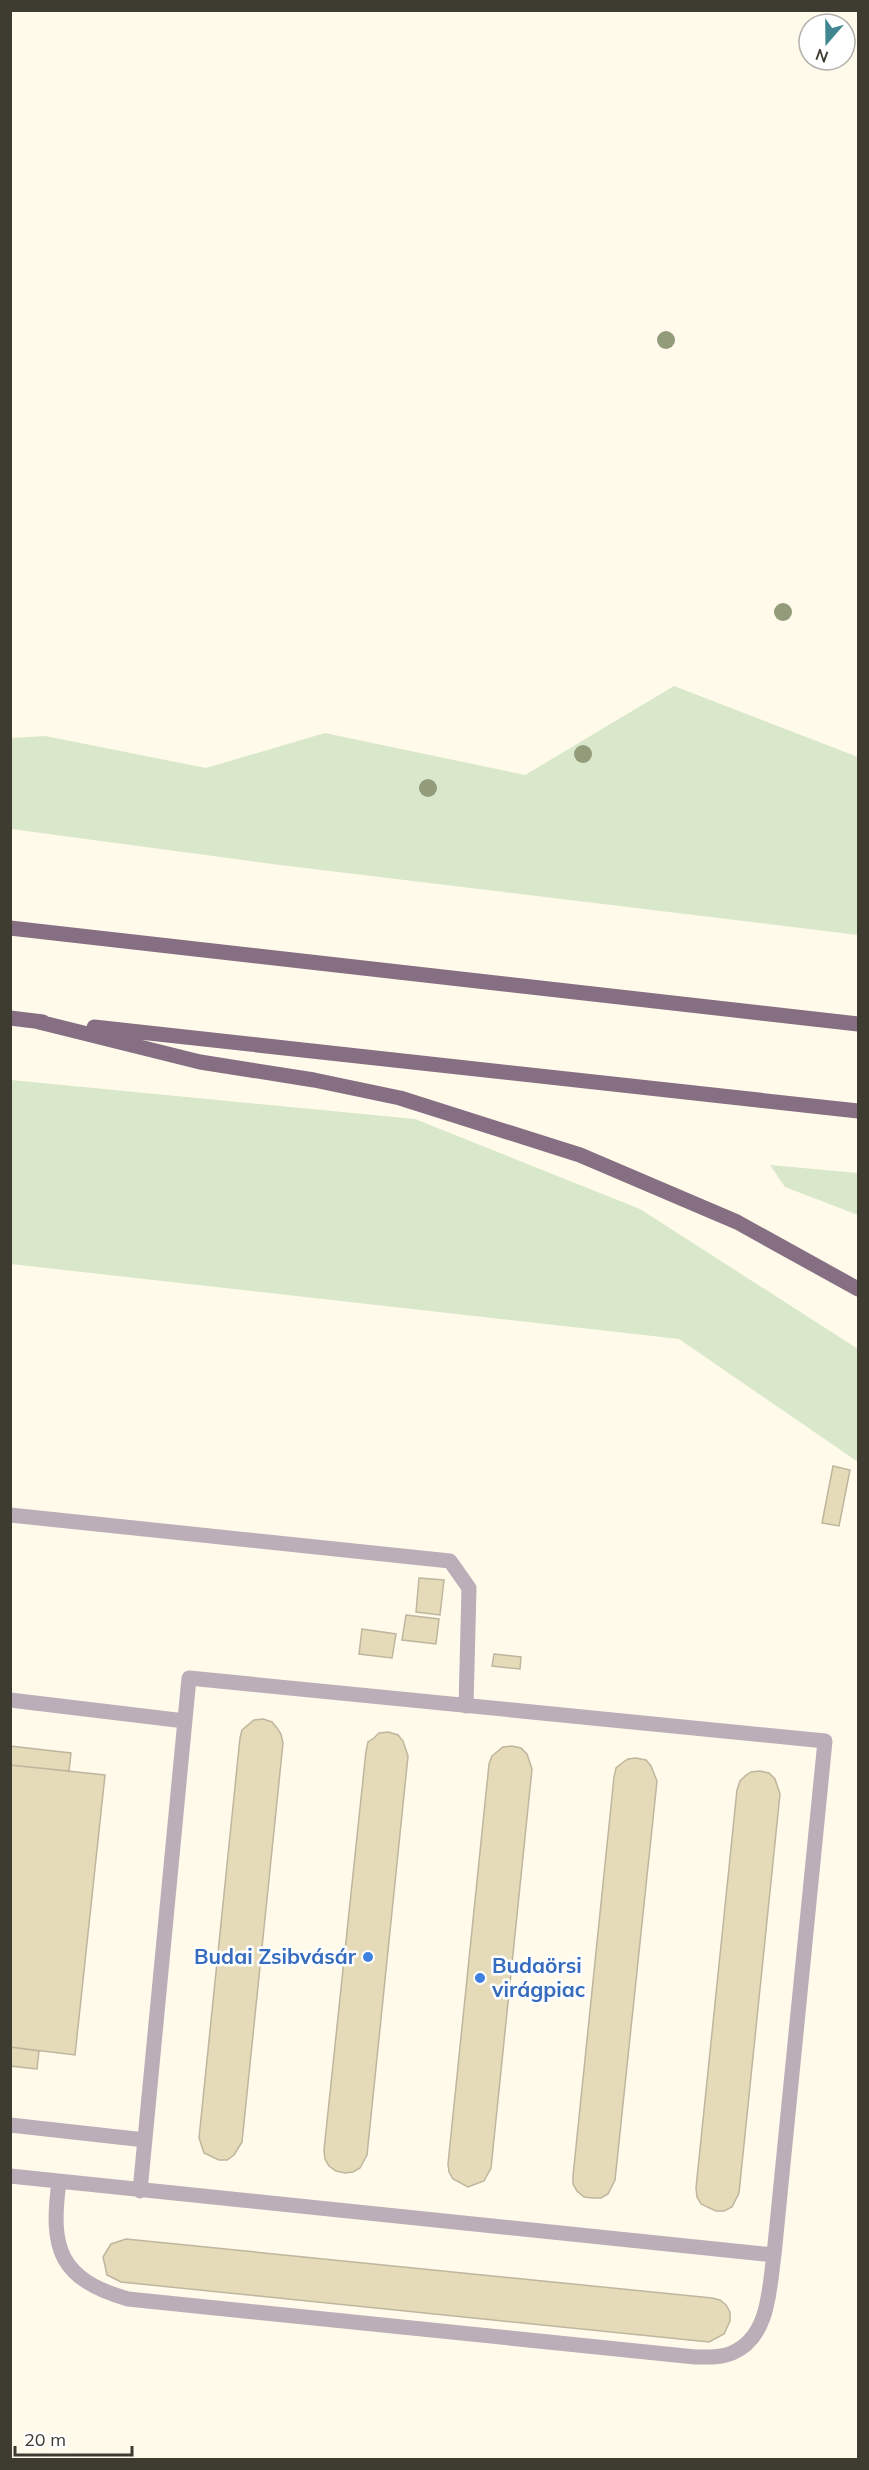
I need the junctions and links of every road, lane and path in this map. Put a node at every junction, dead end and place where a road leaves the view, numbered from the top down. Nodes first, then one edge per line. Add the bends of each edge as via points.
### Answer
1 (10, 928) edge
2 (10, 1018) edge
3 (35, 1021) junction
4 (858, 1024) edge
5 (858, 1111) edge
6 (858, 1289) edge
7 (10, 1515) edge
8 (10, 1700) edge
9 (466, 1706) junction
10 (185, 1720) junction
11 (10, 2125) edge
12 (145, 2140) junction
13 (10, 2176) edge
14 (59, 2182) junction
15 (140, 2191) junction
16 (774, 2254) junction

1 - 4 main road
2 - 3 main road
3 - 5 main road
3 - 6 main road via 200,1062 400,1098 580,1155 737,1222
7 - 9 lane via 450,1561 469,1588
8 - 10 lane
9 - 10 lane via 189,1678
9 - 16 lane via 825,1741
10 - 12 lane
11 - 12 lane
12 - 15 lane
13 - 14 lane
14 - 15 lane
14 - 16 lane via 55,2222 59,2250 88,2284 128,2299 695,2357 732,2353 748,2342 760,2326 766,2308
15 - 16 lane

